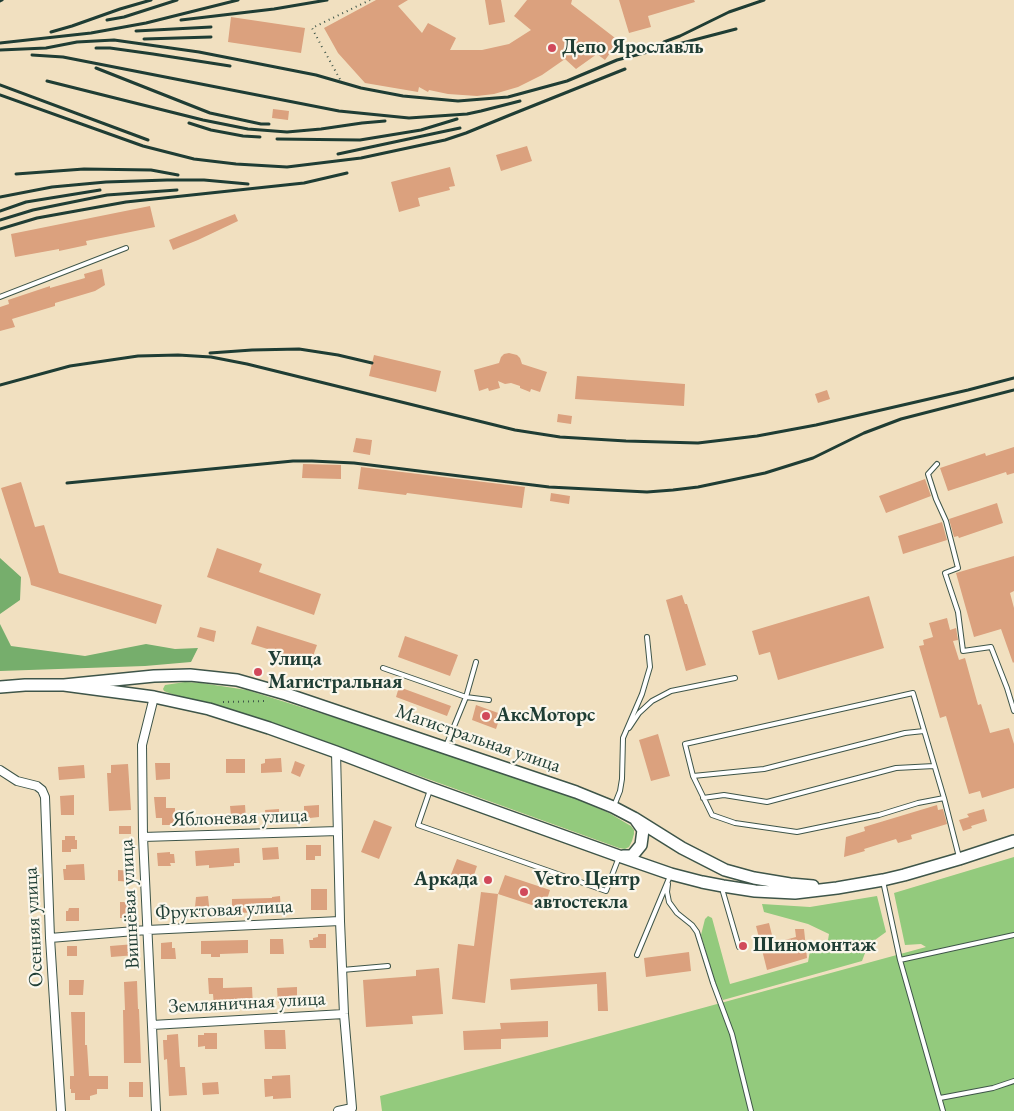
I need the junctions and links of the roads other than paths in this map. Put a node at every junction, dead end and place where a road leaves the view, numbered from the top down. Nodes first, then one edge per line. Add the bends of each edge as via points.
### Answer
1 (126, 248) dead end
2 (0, 297) edge
3 (937, 464) dead end
4 (647, 637) dead end
5 (476, 662) dead end
6 (383, 668) dead end
7 (154, 676) junction
8 (735, 678) dead end
9 (64, 685) junction
10 (0, 687) edge
11 (154, 697) junction
12 (466, 697) junction
13 (489, 700) dead end
14 (1014, 710) edge
15 (924, 731) junction
16 (623, 738) junction
17 (445, 748) junction
18 (336, 752) junction
19 (934, 766) junction
20 (0, 770) edge
21 (693, 776) junction
22 (430, 788) junction
23 (703, 798) junction
24 (944, 798) junction
25 (613, 807) junction
26 (634, 818) junction
27 (338, 831) junction
28 (143, 837) junction
29 (1014, 841) edge
30 (619, 856) junction
31 (959, 859) junction
32 (725, 870) junction
33 (669, 879) junction
34 (883, 880) junction
35 (723, 886) junction
36 (837, 888) junction
37 (340, 921) junction
38 (147, 930) junction
39 (1014, 935) edge
40 (50, 938) junction
41 (739, 947) dead end
42 (637, 955) dead end
43 (900, 960) junction
44 (388, 966) dead end
45 (342, 970) junction
46 (344, 1014) junction
47 (152, 1025) junction
48 (1014, 1081) edge
49 (940, 1098) junction
50 (61, 1111) edge
51 (156, 1111) edge
52 (338, 1111) edge
53 (752, 1111) edge
54 (943, 1111) edge

1 - 2 lane
3 - 14 lane via 928,474 946,521 958,568 945,573 958,612 963,651 991,647
4 - 16 lane via 650,668
5 - 12 lane
6 - 12 lane
7 - 9 main road, Магистральная улица
7 - 11 main road
7 - 17 main road, Магистральная улица via 190,675 237,680
8 - 16 lane via 670,691 639,713
9 - 10 main road, Магистральная улица
9 - 11 main road, Магистральная улица
11 - 18 main road, Магистральная улица via 209,709
11 - 28 street, Вишнёвая улица via 142,745
12 - 13 lane
12 - 17 lane
15 - 19 lane
15 - 21 lane via 764,769
15 - 21 lane via 913,693 686,744
16 - 25 lane via 622,779
17 - 25 main road, Магистральная улица
18 - 22 main road, Магистральная улица
18 - 27 street
19 - 23 lane via 896,768 766,802 724,795
19 - 24 lane
20 - 40 street, Осенняя улица via 17,781 37,786 45,797
21 - 23 lane
22 - 30 main road, Магистральная улица
22 - 30 lane via 418,825 606,891
23 - 24 lane via 712,815 797,832
24 - 31 lane
25 - 26 main road, Магистральная улица
26 - 30 main road via 644,830 642,845 632,856
26 - 32 main road, Магистральная улица
27 - 28 street, Яблоневая улица
27 - 37 street
28 - 38 street, Вишнёвая улица
29 - 31 main road, Магистральная улица
30 - 33 main road, Магистральная улица
31 - 34 main road, Магистральная улица
32 - 35 main road
32 - 36 main road, Магистральная улица via 790,884
33 - 35 main road, Магистральная улица
33 - 42 lane
33 - 53 lane via 669,902 697,932 732,1034
34 - 36 main road, Магистральная улица
34 - 43 lane
35 - 36 main road, Магистральная улица via 795,893
35 - 41 lane
37 - 38 street, Фруктовая улица
37 - 45 street
38 - 40 street, Фруктовая улица
38 - 47 street, Вишнёвая улица
39 - 43 lane
40 - 50 street, Осенняя улица
43 - 49 lane
44 - 45 lane
45 - 46 street
46 - 47 street, Земляничная улица
46 - 52 street via 352,1108
47 - 51 street, Вишнёвая улица
48 - 49 lane
49 - 54 lane

